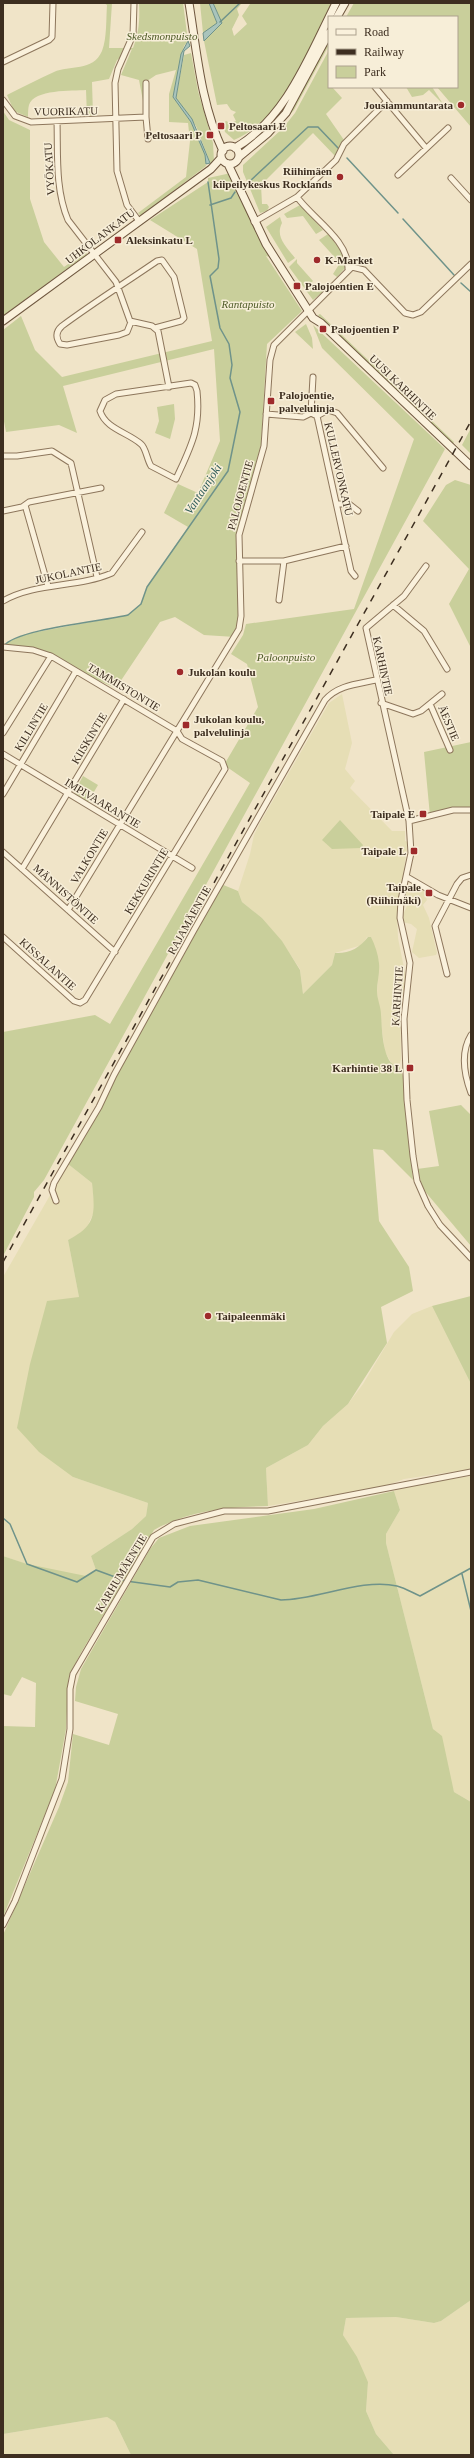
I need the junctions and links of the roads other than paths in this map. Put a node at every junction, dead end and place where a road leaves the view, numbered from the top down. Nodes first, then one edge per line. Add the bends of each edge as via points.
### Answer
1 (53, 3) edge
2 (134, 3) edge
3 (189, 3) edge
4 (336, 3) edge
5 (345, 3) edge
6 (329, 16) edge
7 (338, 16) edge
8 (328, 18) edge
9 (328, 35) edge
10 (3, 62) edge
11 (146, 83) dead end
12 (376, 88) edge
13 (3, 100) edge
14 (387, 101) junction
15 (146, 117) junction
16 (116, 119) junction
17 (57, 121) junction
18 (448, 128) dead end
19 (148, 139) dead end
20 (426, 148) junction
21 (227, 155) junction
22 (237, 159) junction
23 (398, 175) dead end
24 (452, 178) dead end
25 (239, 185) junction
26 (297, 197) junction
27 (471, 200) edge
28 (139, 221) junction
29 (254, 222) junction
30 (94, 254) junction
31 (471, 264) edge
32 (348, 270) junction
33 (118, 286) junction
34 (308, 310) junction
35 (3, 321) edge
36 (132, 322) junction
37 (155, 328) junction
38 (313, 377) dead end
39 (169, 387) junction
40 (311, 413) junction
41 (266, 414) junction
42 (317, 416) junction
43 (3, 456) edge
44 (471, 466) edge
45 (383, 468) dead end
46 (101, 488) dead end
47 (79, 492) junction
48 (336, 504) junction
49 (25, 505) junction
50 (3, 511) edge
51 (358, 511) dead end
52 (142, 532) dead end
53 (346, 546) junction
54 (239, 561) junction
55 (284, 561) junction
56 (426, 566) dead end
57 (355, 576) dead end
58 (97, 577) junction
59 (48, 586) junction
60 (279, 600) dead end
61 (3, 601) edge
62 (393, 605) junction
63 (5, 647) edge
64 (51, 656) junction
65 (447, 669) dead end
66 (76, 671) junction
67 (376, 680) junction
68 (442, 694) dead end
69 (124, 699) junction
70 (381, 703) junction
71 (430, 704) junction
72 (177, 731) junction
73 (3, 733) edge
74 (450, 750) dead end
75 (3, 754) edge
76 (20, 765) junction
77 (224, 765) joint
78 (3, 794) edge
79 (67, 794) junction
80 (471, 810) edge
81 (409, 821) junction
82 (120, 825) junction
83 (3, 852) edge
84 (172, 856) junction
85 (192, 868) dead end
86 (22, 869) junction
87 (471, 875) edge
88 (407, 877) junction
89 (448, 900) junction
90 (471, 908) edge
91 (68, 910) junction
92 (3, 937) edge
93 (115, 952) junction
94 (447, 974) dead end
95 (80, 1003) joint
96 (471, 1035) edge
97 (471, 1093) edge
98 (56, 1201) dead end
99 (471, 1258) edge
100 (471, 1472) edge
101 (3, 1925) edge

1 - 10 street via 50,40
2 - 16 street via 133,35 118,69 115,83
3 - 21 street via 198,71 209,113
4 - 6 street, UHKOLANKATU
5 - 7 street
8 - 21 street, UHKOLANKATU via 283,102 266,123
9 - 22 street via 286,113 268,133
11 - 15 street
12 - 14 street
13 - 17 street, VUORIKATU via 8,110 20,119 31,122
14 - 20 street
14 - 26 street via 344,144 336,160
15 - 16 street, VUORIKATU
15 - 19 street
16 - 17 street, VUORIKATU
16 - 28 street via 118,183 127,206
17 - 30 street, VYÖKATU via 59,186 63,208 68,220
18 - 20 street
20 - 23 street
21 - 22 street, UUSI KARHINTIE
21 - 22 street
21 - 25 street, UUSI KARHINTIE
21 - 28 street, UHKOLANKATU via 211,170
22 - 25 street, UUSI KARHINTIE
24 - 27 street
25 - 29 street, UUSI KARHINTIE
26 - 29 street
26 - 32 street via 341,245 347,256
28 - 30 street, UHKOLANKATU
29 - 34 street, UUSI KARHINTIE via 282,272
30 - 33 street, VYÖKATU
30 - 35 street, UHKOLANKATU
31 - 32 street via 421,312 413,315 405,313 364,270 355,267
32 - 34 street, PALOJOENTIE
33 - 36 street
33 - 36 street via 62,326 56,338 60,344 67,344 119,335 127,332
33 - 37 street via 157,260 164,262 174,277 184,318
34 - 41 street, PALOJOENTIE via 283,334 271,352
34 - 44 street, UUSI KARHINTIE
36 - 37 street
37 - 39 street via 159,335
38 - 40 street
39 - 39 street via 191,383 194,385 197,398 194,439 176,479 151,466 143,445 112,426 100,411 105,400 116,394
40 - 41 street, KULLERVONKATU via 303,417
40 - 42 street, KULLERVONKATU
41 - 54 street, PALOJOENTIE via 264,446 240,529
42 - 45 street via 328,410 337,413
42 - 48 street, KULLERVONKATU
43 - 47 street via 46,450 57,453 73,466
46 - 47 street
47 - 49 street
47 - 58 street
48 - 51 street via 349,504
48 - 53 street, KULLERVONKATU
49 - 50 street
49 - 59 street
52 - 58 street, JUKOLANTIE via 112,573
53 - 55 street
53 - 57 street, KULLERVONKATU via 351,571
54 - 55 street
54 - 72 street, PALOJOENTIE via 239,629
55 - 60 street
56 - 62 street via 404,596
58 - 59 street, JUKOLANTIE
59 - 61 street, JUKOLANTIE
62 - 65 street via 424,631
62 - 67 street, KARHINTIE via 366,628
63 - 64 street, TAMMISTONTIE via 33,650
64 - 66 street, TAMMISTONTIE
64 - 73 street
66 - 69 street, TAMMISTONTIE
66 - 76 street, KILLINTIE
67 - 70 street, KARHINTIE
67 - 98 street, RAJAMÄENTIE via 342,687 332,692 325,700 114,1075 99,1107 54,1183 52,1190
68 - 71 street, ÄESTIE
69 - 72 street, TAMMISTONTIE
69 - 79 street, KIISKINTIE
70 - 71 street, ÄESTIE via 413,714
70 - 81 street, KARHINTIE
71 - 74 street, ÄESTIE
72 - 77 street, TAMMISTONTIE via 182,739 222,761
72 - 82 street, VALKONTIE
75 - 76 street, IMPIVAARANTIE
76 - 78 street, KILLINTIE
76 - 79 street, IMPIVAARANTIE
77 - 84 street, KEKKURINTIE via 223,772
79 - 82 street, IMPIVAARANTIE
79 - 86 street, KIISKINTIE
80 - 81 street via 453,810
81 - 88 street, KARHINTIE via 411,853
82 - 84 street, IMPIVAARANTIE
82 - 91 street, VALKONTIE
83 - 86 street, MÄNNISTÖNTIE
84 - 85 street, IMPIVAARANTIE
84 - 93 street, KEKKURINTIE
86 - 91 street, MÄNNISTÖNTIE
87 - 89 street via 462,878
88 - 89 street
88 - 99 street, KARHINTIE via 401,900 400,918 410,963 404,1019 409,1122 417,1181 440,1225
89 - 90 street
89 - 94 street via 435,926
91 - 93 street, MÄNNISTÖNTIE
92 - 95 street, KISSALANTIE via 74,1001
93 - 95 street, KEKKURINTIE via 88,997
96 - 97 street via 464,1046 466,1079
100 - 101 street, KARHUMÄENTIE via 268,1511 224,1511 174,1524 153,1537 74,1674 70,1689 70,1729 62,1779 15,1901

